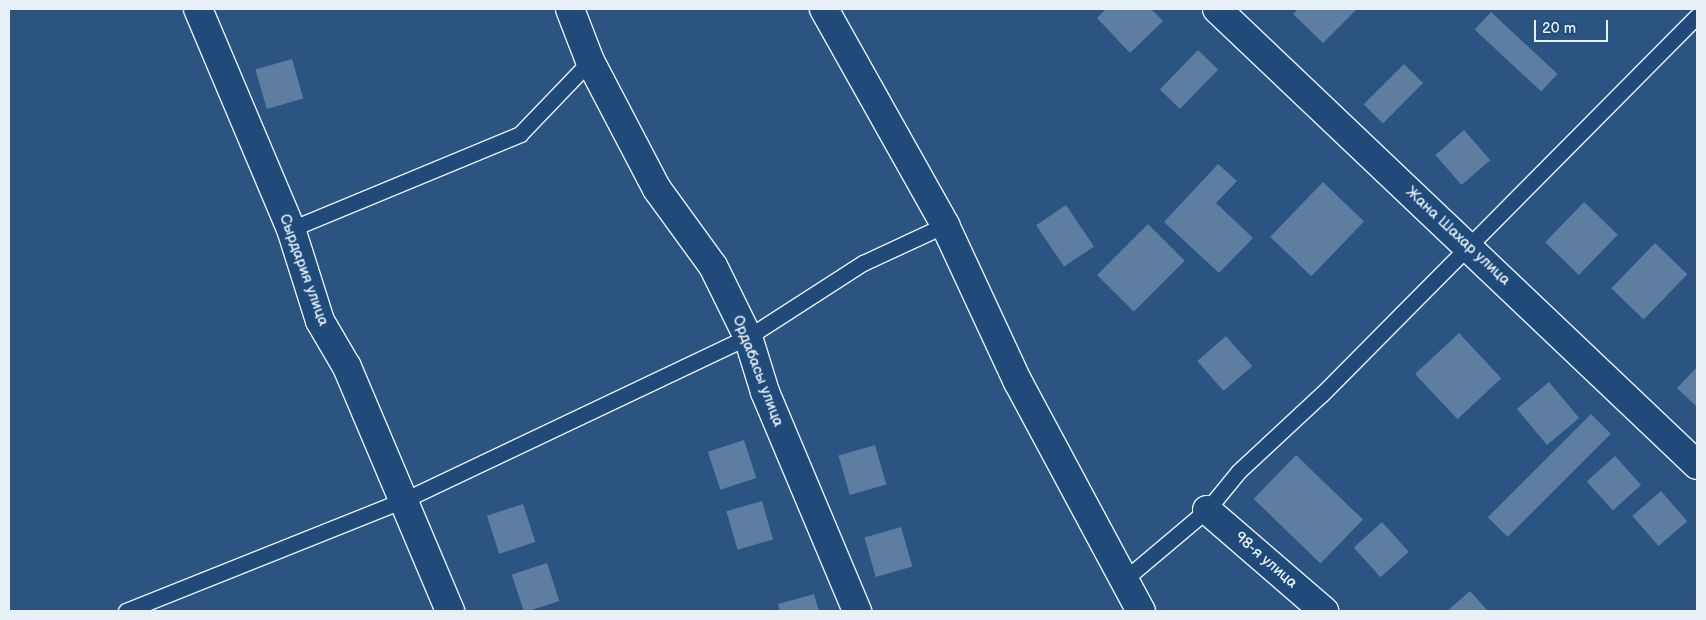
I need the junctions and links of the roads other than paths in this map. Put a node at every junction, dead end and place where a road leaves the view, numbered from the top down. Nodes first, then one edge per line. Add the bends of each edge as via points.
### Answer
1 (198, 9) edge
2 (570, 9) edge
3 (824, 9) edge
4 (1217, 9) edge
5 (1697, 16) edge
6 (590, 61) junction
7 (945, 225) junction
8 (291, 229) junction
9 (1470, 246) junction
10 (748, 337) junction
11 (1697, 465) edge
12 (404, 500) junction
13 (1207, 510) junction
14 (1125, 580) junction
15 (126, 611) edge
16 (450, 611) edge
17 (857, 611) edge
18 (1141, 611) edge
19 (1324, 611) edge

1 - 8 street, Сырдария улица
2 - 6 street, Ордабасы улица
3 - 7 street
4 - 9 street, Жана Шахар улица
5 - 9 lane
6 - 8 lane via 520,134
6 - 10 street, Ордабасы улица via 657,189 713,266
7 - 10 lane via 863,262
7 - 14 street via 1018,382
8 - 12 street, Сырдария улица via 320,321 347,367
9 - 11 street, Жана Шахар улица
9 - 13 lane via 1239,471
10 - 12 lane
10 - 17 street, Ордабасы улица via 765,392
12 - 15 lane
12 - 16 street, Сырдария улица
13 - 14 lane
13 - 19 street, 98-я улица
14 - 18 street

